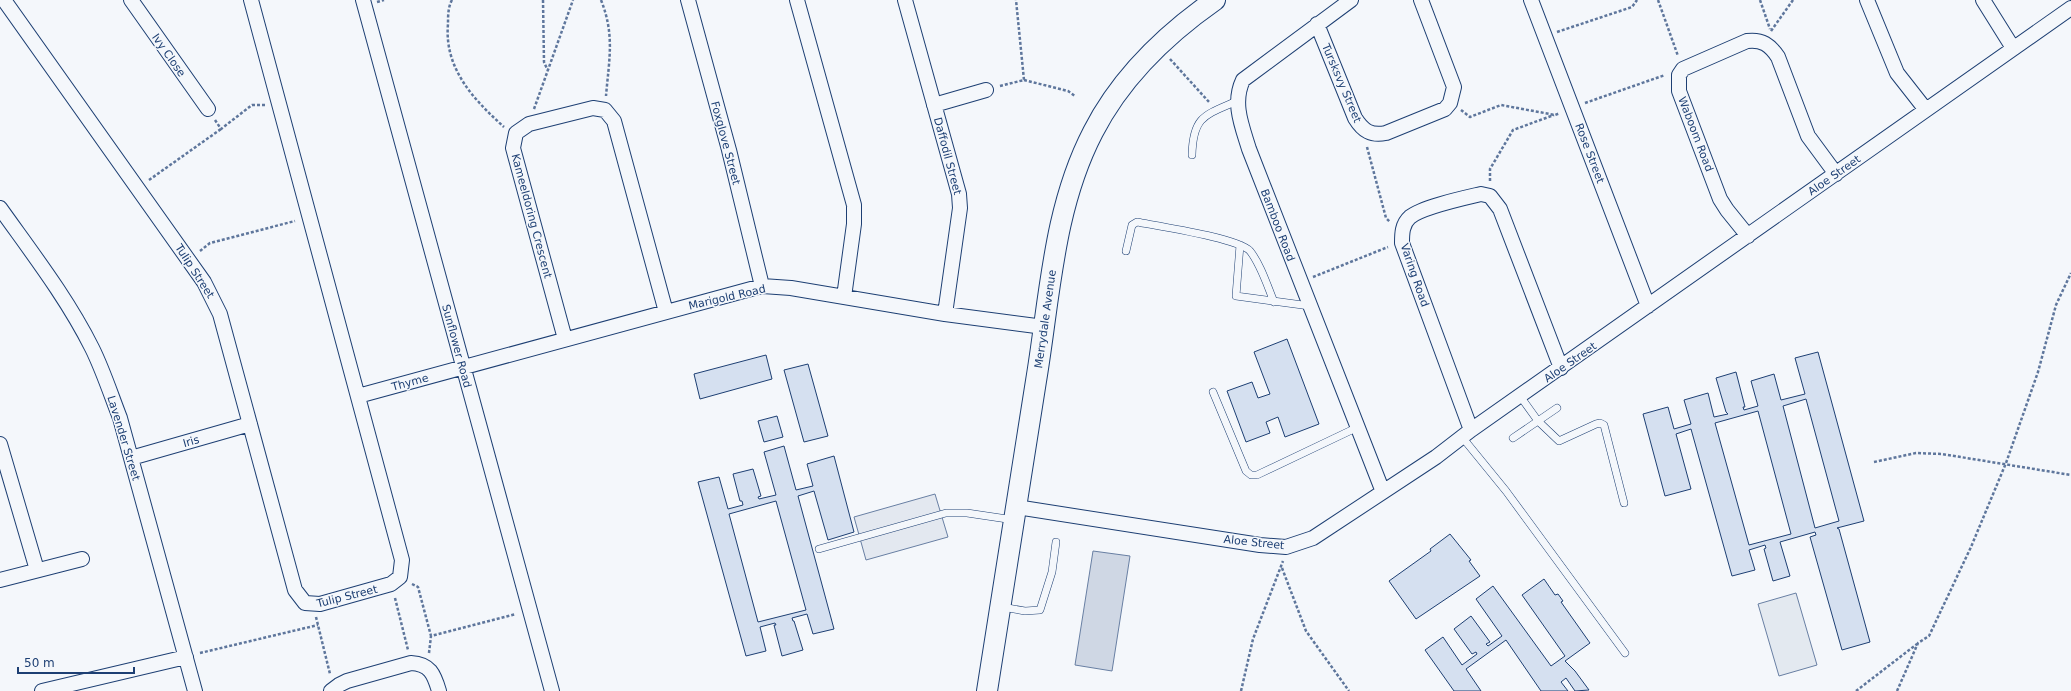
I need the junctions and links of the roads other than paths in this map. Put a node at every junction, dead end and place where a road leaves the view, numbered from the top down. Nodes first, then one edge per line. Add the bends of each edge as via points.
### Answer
1 (2, 0) edge
2 (131, 0) edge
3 (251, 0) edge
4 (363, 0) edge
5 (688, 0) edge
6 (797, 0) edge
7 (906, 0) edge
8 (1351, 0) edge
9 (1421, 0) edge
10 (1531, 0) edge
11 (1867, 0) edge
12 (1983, 0) edge
13 (1204, 3) edge
14 (2071, 8) edge
15 (1317, 24) junction
16 (2013, 48) junction
17 (986, 90) road end
18 (1237, 101) junction
19 (934, 105) junction
20 (208, 109) road end
21 (1926, 110) junction
22 (1192, 155) dead end
23 (1836, 174) junction
24 (0, 208) edge
25 (1748, 236) junction
26 (1240, 245) junction
27 (1126, 251) dead end
28 (762, 286) junction
29 (844, 297) junction
30 (1274, 302) junction
31 (1311, 306) junction
32 (1648, 306) junction
33 (666, 312) junction
34 (945, 314) junction
35 (1044, 327) junction
36 (565, 339) junction
37 (463, 368) junction
38 (1561, 368) junction
39 (1213, 392) dead end
40 (358, 396) junction
41 (1520, 396) junction
42 (1557, 408) dead end
43 (1538, 421) junction
44 (250, 424) junction
45 (1358, 427) junction
46 (1467, 433) junction
47 (1513, 438) dead end
48 (0, 444) edge
49 (131, 458) junction
50 (1383, 492) junction
51 (1624, 503) dead end
52 (1015, 513) junction
53 (1056, 542) dead end
54 (819, 549) dead end
55 (82, 559) dead end
56 (37, 570) junction
57 (0, 580) edge
58 (1000, 606) junction
59 (1625, 653) dead end
60 (186, 658) junction
61 (74, 687) edge
62 (332, 690) edge
63 (42, 691) edge
64 (195, 691) edge
65 (439, 691) edge
66 (552, 691) edge
67 (987, 691) edge

1 - 44 street, Tulip Street via 211,294 220,314
2 - 20 street, Ivy Close
3 - 40 street
4 - 37 street, Sunflower Road
5 - 28 street, Foxglove Street via 729,150
6 - 29 street via 854,205 854,224
7 - 19 street, Daffodil Street
8 - 15 street, Bamboo Road
9 - 15 street, Tursksvy Street via 1452,78 1454,94 1445,109 1386,133 1377,135 1362,128 1355,118
10 - 32 street, Rose Street
11 - 21 street via 1897,73
12 - 16 street
13 - 35 street, Merrydale Avenue via 1143,60 1120,89 1093,131 1073,177 1059,230
14 - 16 street, Aloe Street
15 - 18 street, Bamboo Road via 1243,80
16 - 21 street, Aloe Street
17 - 19 street
18 - 22 lane via 1211,112 1195,128 1192,136
18 - 31 street, Bamboo Road via 1249,149
19 - 34 street, Daffodil Street via 960,208
21 - 23 street, Aloe Street
23 - 25 street, Aloe Street
23 - 25 street, Waboom Road via 1808,136 1768,37 1747,41 1683,69 1679,75 1679,91 1720,199
24 - 49 street, Lavender Street via 66,303 92,348 120,418
25 - 32 street, Aloe Street
26 - 27 lane via 1137,222 1132,225
26 - 30 lane via 1246,247 1255,259
26 - 30 lane via 1236,296
28 - 29 street, Marigold Road
28 - 33 street, Marigold Road
29 - 34 street, Marigold Road
30 - 31 lane
31 - 45 street, Bamboo Road
32 - 38 street, Aloe Street
33 - 36 street, Marigold Road
33 - 36 street, Kameeldoring Crescent via 614,121 605,110 593,108 529,124 516,133 513,148
34 - 35 street, Marigold Road
35 - 52 street, Merrydale Avenue
36 - 37 street, Marigold Road
37 - 40 street, Thyme
37 - 66 street, Sunflower Road
38 - 41 street, Aloe Street
38 - 46 street, Varing Road via 1500,209 1490,196 1481,194 1419,212 1410,218 1402,238
39 - 45 lane via 1246,471 1251,475 1257,475
40 - 44 street, Tulip Street via 402,560 396,580 312,605 305,603 295,590
41 - 43 lane
41 - 46 street, Aloe Street
42 - 43 lane
43 - 47 lane
43 - 51 lane via 1559,441 1596,424 1604,425
44 - 49 street, Iris
45 - 50 street, Bamboo Road
46 - 50 street, Aloe Street
46 - 59 lane via 1506,491
48 - 56 street
49 - 60 street, Lavender Street
50 - 52 street, Aloe Street via 1313,538 1286,547
52 - 54 lane via 946,513
52 - 58 street, Merrydale Avenue
53 - 58 lane via 1052,572 1040,610 1025,611
55 - 56 street
56 - 57 street
58 - 67 street, Merrydale Avenue
60 - 61 street
60 - 64 street, Lavender Street
61 - 63 street
62 - 65 street via 347,682 411,663 427,666 432,670

